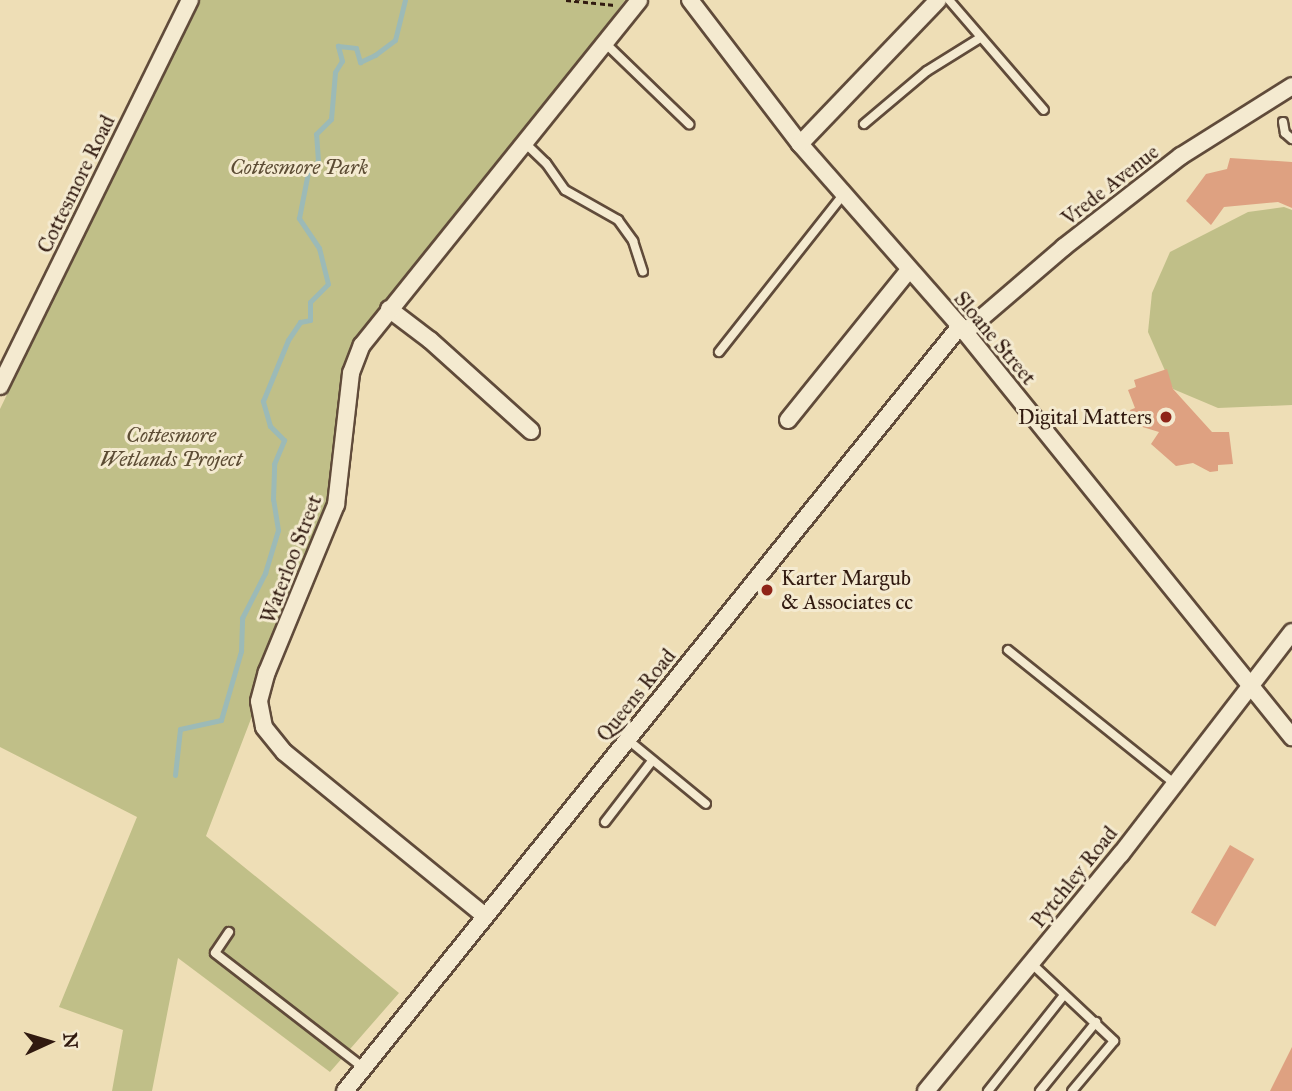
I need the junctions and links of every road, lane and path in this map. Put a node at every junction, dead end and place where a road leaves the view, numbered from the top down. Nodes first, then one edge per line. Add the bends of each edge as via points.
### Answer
1 (190, 0) edge
2 (566, 0) edge
3 (690, 0) edge
4 (938, 0) edge
5 (949, 0) edge
6 (636, 3) edge
7 (980, 38) junction
8 (603, 41) junction
9 (1292, 86) edge
10 (1044, 110) dead end
11 (1283, 122) dead end
12 (689, 124) dead end
13 (864, 124) dead end
14 (1292, 139) edge
15 (525, 143) junction
16 (800, 144) junction
17 (844, 194) junction
18 (909, 270) junction
19 (643, 271) dead end
20 (388, 309) junction
21 (962, 329) junction
22 (719, 352) dead end
23 (5, 363) edge
24 (0, 386) edge
25 (788, 420) dead end
26 (531, 431) dead end
27 (1292, 632) edge
28 (1008, 650) dead end
29 (1250, 685) junction
30 (1292, 737) edge
31 (627, 739) junction
32 (652, 761) junction
33 (1175, 784) junction
34 (706, 804) dead end
35 (605, 822) dead end
36 (485, 916) junction
37 (229, 932) dead end
38 (1031, 963) junction
39 (1064, 995) junction
40 (1096, 1022) junction
41 (363, 1068) junction
42 (345, 1091) edge
43 (926, 1091) edge
44 (988, 1091) edge
45 (1040, 1091) edge
46 (1072, 1091) edge

1 - 23 street, Cottesmore Road
2 - 6 path
3 - 16 street, Sloane Street
4 - 16 street
5 - 7 lane
6 - 8 street, Waterloo Street
7 - 10 lane
7 - 13 lane via 927,71
8 - 12 lane
8 - 15 street, Waterloo Street
9 - 21 street, Vrede Avenue via 1181,156
11 - 14 lane
15 - 19 lane via 571,195 618,220 633,241
15 - 20 street, Waterloo Street
16 - 17 street, Sloane Street
17 - 18 street, Sloane Street
17 - 22 lane
18 - 21 street, Sloane Street
18 - 25 street
20 - 26 street via 430,340
20 - 36 street, Waterloo Street via 355,360 336,505 267,672 259,709 264,727 284,752
21 - 29 street, Sloane Street
21 - 31 street, Queens Road
23 - 24 street, Cottesmore Road
27 - 29 street, Pytchley Road
28 - 33 lane
29 - 30 street, Sloane Street
29 - 33 street, Pytchley Road
31 - 32 lane
31 - 36 street, Queens Road
32 - 34 lane
32 - 35 lane
33 - 38 street, Pytchley Road
36 - 41 street, Queens Road
37 - 41 lane via 215,954
38 - 39 lane
38 - 43 street, Pytchley Road
39 - 40 lane
39 - 44 lane
40 - 45 lane
40 - 46 lane via 1114,1045
41 - 42 street, Queens Road

